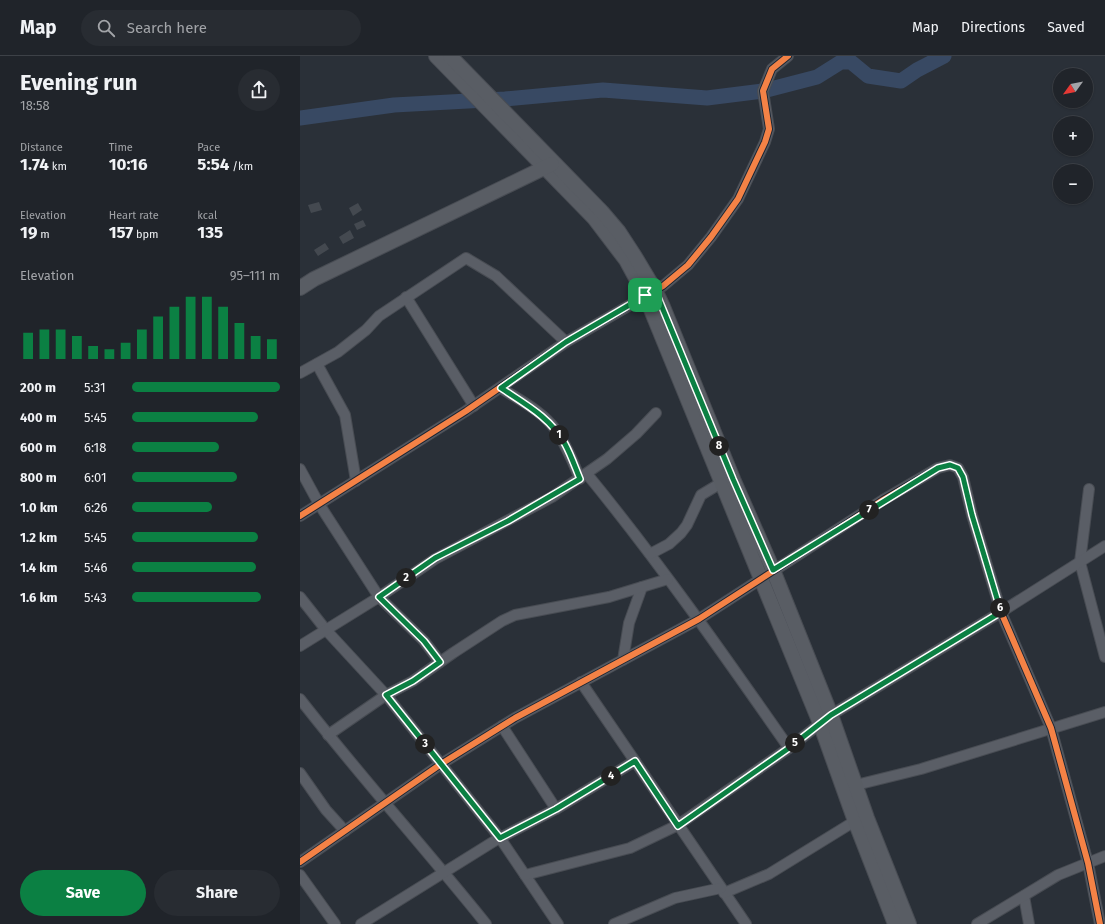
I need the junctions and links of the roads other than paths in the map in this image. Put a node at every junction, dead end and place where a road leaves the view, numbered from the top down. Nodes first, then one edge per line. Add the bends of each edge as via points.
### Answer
1 (788, 56) edge
2 (444, 57) edge
3 (549, 166) junction
4 (300, 288) edge
5 (650, 293) junction
6 (406, 297) junction
7 (566, 342) junction
8 (317, 364) junction
9 (300, 373) edge
10 (501, 388) junction
11 (474, 406) junction
12 (656, 413) dead end
13 (300, 469) edge
14 (583, 476) junction
15 (356, 481) junction
16 (721, 483) junction
17 (1089, 489) dead end
18 (319, 504) junction
19 (300, 516) edge
20 (1105, 546) edge
21 (650, 554) junction
22 (1080, 562) junction
23 (768, 574) junction
24 (668, 578) junction
25 (642, 587) junction
26 (300, 597) edge
27 (379, 597) junction
28 (1001, 612) junction
29 (699, 619) junction
30 (326, 630) junction
31 (300, 646) edge
32 (1105, 657) edge
33 (623, 660) junction
34 (440, 662) junction
35 (581, 682) junction
36 (386, 695) junction
37 (300, 699) edge
38 (1105, 712) edge
39 (826, 719) junction
40 (502, 726) junction
41 (1051, 728) junction
42 (328, 735) junction
43 (789, 748) junction
44 (635, 761) junction
45 (441, 764) junction
46 (300, 773) edge
47 (856, 785) junction
48 (384, 804) junction
49 (556, 809) junction
50 (855, 821) junction
51 (678, 826) junction
52 (345, 831) junction
53 (500, 838) junction
54 (1105, 856) edge
55 (300, 862) edge
56 (1088, 863) junction
57 (445, 873) junction
58 (300, 875) edge
59 (525, 875) junction
60 (723, 891) junction
61 (1024, 896) junction
62 (335, 924) edge
63 (361, 924) edge
64 (486, 924) edge
65 (558, 924) edge
66 (614, 924) edge
67 (746, 924) edge
68 (894, 924) edge
69 (910, 924) edge
70 (977, 924) edge
71 (1029, 924) edge
72 (1100, 924) edge

1 - 5 street via 772,68 762,92 769,129 738,199 688,265
2 - 3 main road
3 - 4 main road
3 - 5 main road via 602,212 619,232
5 - 7 street
5 - 16 main road
5 - 23 main road via 733,479
6 - 7 street via 466,258 496,276
6 - 8 street via 379,316 338,352
6 - 11 street
7 - 10 street
8 - 9 street
8 - 15 street via 346,416
10 - 11 street
10 - 14 street via 536,411 554,428
11 - 15 street
12 - 14 street via 636,434
13 - 18 street
14 - 21 street
14 - 27 street via 508,521 435,558
15 - 18 street
16 - 21 street via 701,495 681,534
16 - 23 main road
17 - 22 street
18 - 19 street
18 - 27 street
20 - 22 street
21 - 24 street
22 - 28 street
22 - 32 street
23 - 28 street via 890,496 938,468 950,465 958,468 963,477
23 - 29 street
23 - 39 main road
24 - 25 street
24 - 29 street
25 - 33 street via 629,624
25 - 34 street via 609,597 515,615
26 - 30 street
27 - 30 street
27 - 34 street via 424,641
28 - 39 street
28 - 41 street
29 - 33 street
29 - 43 street
30 - 31 street
30 - 36 street
33 - 35 street
34 - 36 street via 413,681
35 - 40 street
35 - 44 street
36 - 42 street
36 - 45 street
37 - 42 street
38 - 41 street
39 - 43 street
39 - 47 main road
39 - 50 main road
40 - 45 street
40 - 49 street
41 - 47 street via 921,769
41 - 56 street
42 - 48 street
43 - 51 street
44 - 49 street
44 - 51 street
45 - 48 street
45 - 53 street
46 - 52 street via 326,810
47 - 69 main road
48 - 52 street
48 - 57 street
49 - 53 street
50 - 60 street via 769,874
50 - 68 main road
51 - 59 street via 630,848
51 - 60 street
52 - 55 street
53 - 57 street
53 - 59 street
54 - 56 street
56 - 61 street via 1058,875
56 - 72 street
57 - 63 street
57 - 64 street
58 - 62 street
59 - 65 street
60 - 66 street via 675,898
60 - 67 street
61 - 70 street
61 - 71 street

